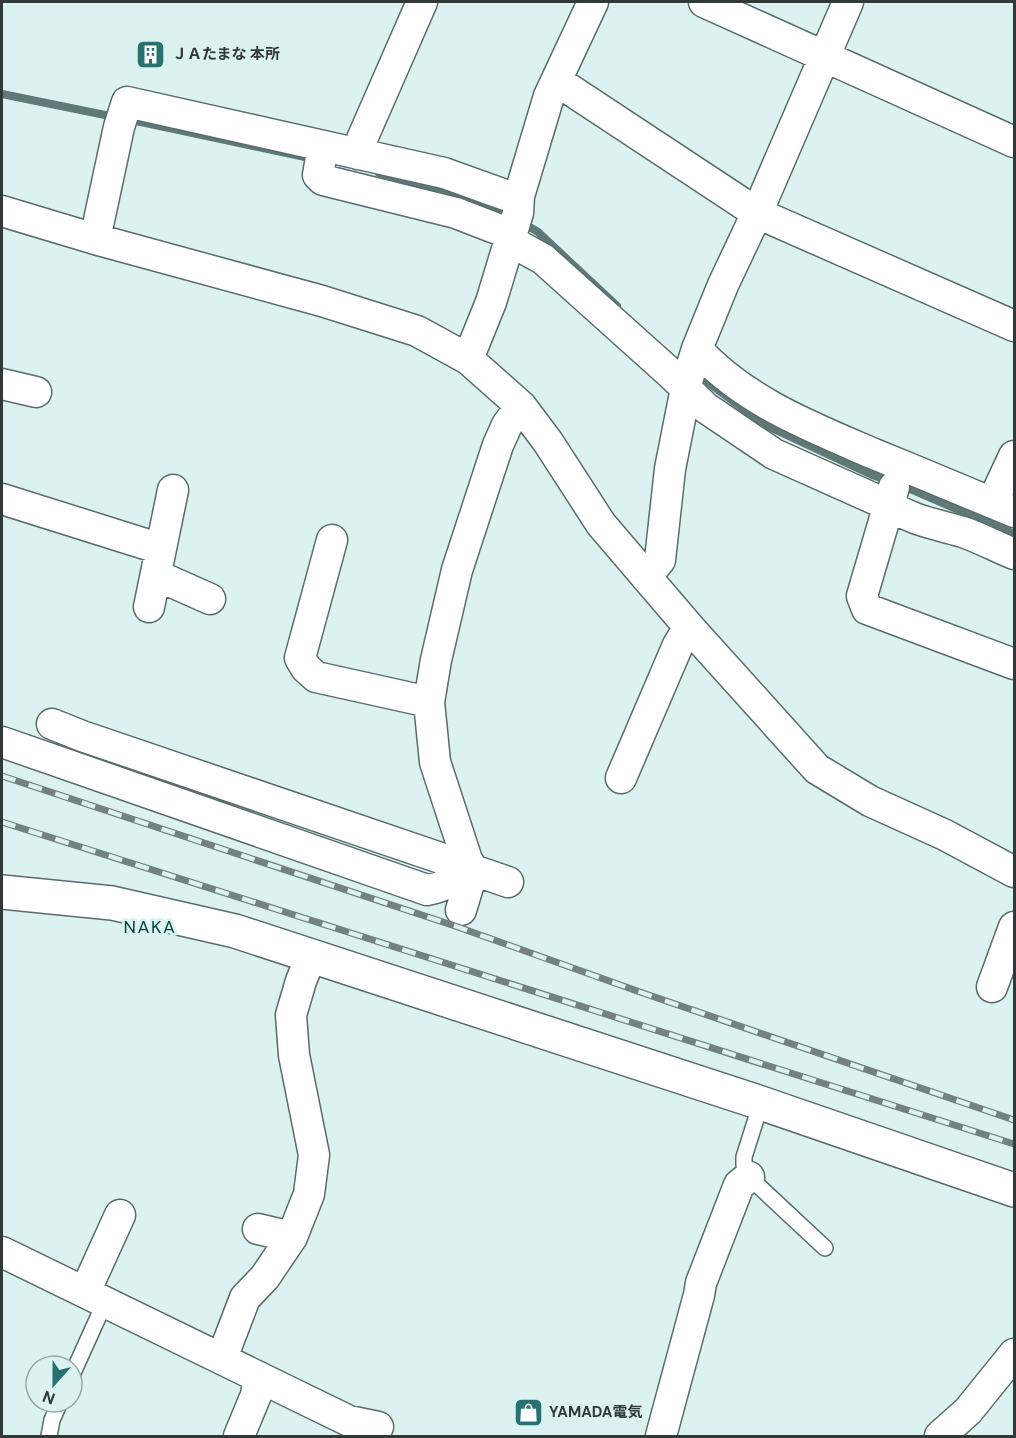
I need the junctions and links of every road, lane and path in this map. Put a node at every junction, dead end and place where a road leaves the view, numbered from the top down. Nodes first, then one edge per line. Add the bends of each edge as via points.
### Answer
1 (422, 2) edge
2 (593, 2) edge
3 (704, 2) edge
4 (848, 2) edge
5 (824, 56) junction
6 (557, 81) junction
7 (1014, 142) edge
8 (358, 154) junction
9 (321, 158) junction
10 (2, 211) edge
11 (757, 213) junction
12 (2, 216) edge
13 (516, 218) junction
14 (95, 239) junction
15 (1014, 326) edge
16 (468, 359) junction
17 (691, 370) junction
18 (2, 384) edge
19 (36, 392) dead end
20 (521, 405) junction
21 (1014, 456) edge
22 (895, 485) junction
23 (172, 490) dead end
24 (2, 499) edge
25 (1003, 508) edge
26 (332, 540) dead end
27 (1014, 554) edge
28 (158, 562) junction
29 (646, 577) junction
30 (210, 599) dead end
31 (149, 607) dead end
32 (689, 627) junction
33 (1014, 664) edge
34 (429, 702) junction
35 (52, 724) dead end
36 (2, 742) edge
37 (621, 778) dead end
38 (466, 864) junction
39 (1014, 872) edge
40 (508, 882) dead end
41 (2, 892) edge
42 (460, 910) dead end
43 (1014, 927) edge
44 (311, 956) junction
45 (992, 987) dead end
46 (761, 1102) junction
47 (749, 1177) junction
48 (1014, 1190) edge
49 (120, 1215) dead end
50 (258, 1229) dead end
51 (292, 1238) junction
52 (825, 1248) dead end
53 (2, 1252) edge
54 (95, 1297) junction
55 (78, 1354) edge
56 (1014, 1354) edge
57 (222, 1358) junction
58 (259, 1377) junction
59 (55, 1414) edge
60 (378, 1427) dead end
61 (49, 1437) edge
62 (239, 1437) edge
63 (661, 1437) edge
64 (940, 1437) edge

1 - 8 street
2 - 6 street
3 - 5 street
4 - 5 street
5 - 7 street
5 - 11 street
6 - 11 street
6 - 13 street via 549,96
8 - 9 street
8 - 13 street via 444,173 505,195
9 - 13 street via 318,175 323,180 456,213 501,230
9 - 14 street via 127,102
10 - 12 lane
10 - 14 street
11 - 15 street
11 - 17 street via 723,285
13 - 16 street via 492,302
13 - 17 street via 521,247 543,260 670,373
14 - 16 street via 417,331
16 - 20 street
17 - 22 street via 713,366 748,393 809,426
17 - 22 street via 706,408 774,454
17 - 29 street via 670,469 660,560
18 - 19 street
20 - 29 street via 601,524
20 - 34 street via 498,445 457,570
21 - 25 street
22 - 25 street
22 - 27 street via 906,515 962,532
22 - 33 street via 862,596 867,609
23 - 28 street
24 - 28 street
26 - 34 street via 300,658 316,677
28 - 30 street
28 - 31 street
29 - 32 street
32 - 37 street
32 - 39 street via 817,769 870,801
34 - 38 street via 435,762
35 - 38 street
36 - 38 street via 427,890 449,882
38 - 40 street
38 - 42 street
41 - 44 street via 112,903 235,931
43 - 45 street
44 - 46 street
44 - 51 street via 291,1015 294,1055 314,1155 309,1194
46 - 47 lane via 744,1157
46 - 48 street
47 - 52 lane
47 - 63 street via 739,1185 700,1283
49 - 54 street
50 - 51 street
51 - 57 street via 245,1298
53 - 54 street
54 - 55 lane
54 - 57 street
56 - 64 street via 968,1411
57 - 58 street
58 - 60 street via 349,1422
58 - 62 street
59 - 61 lane

